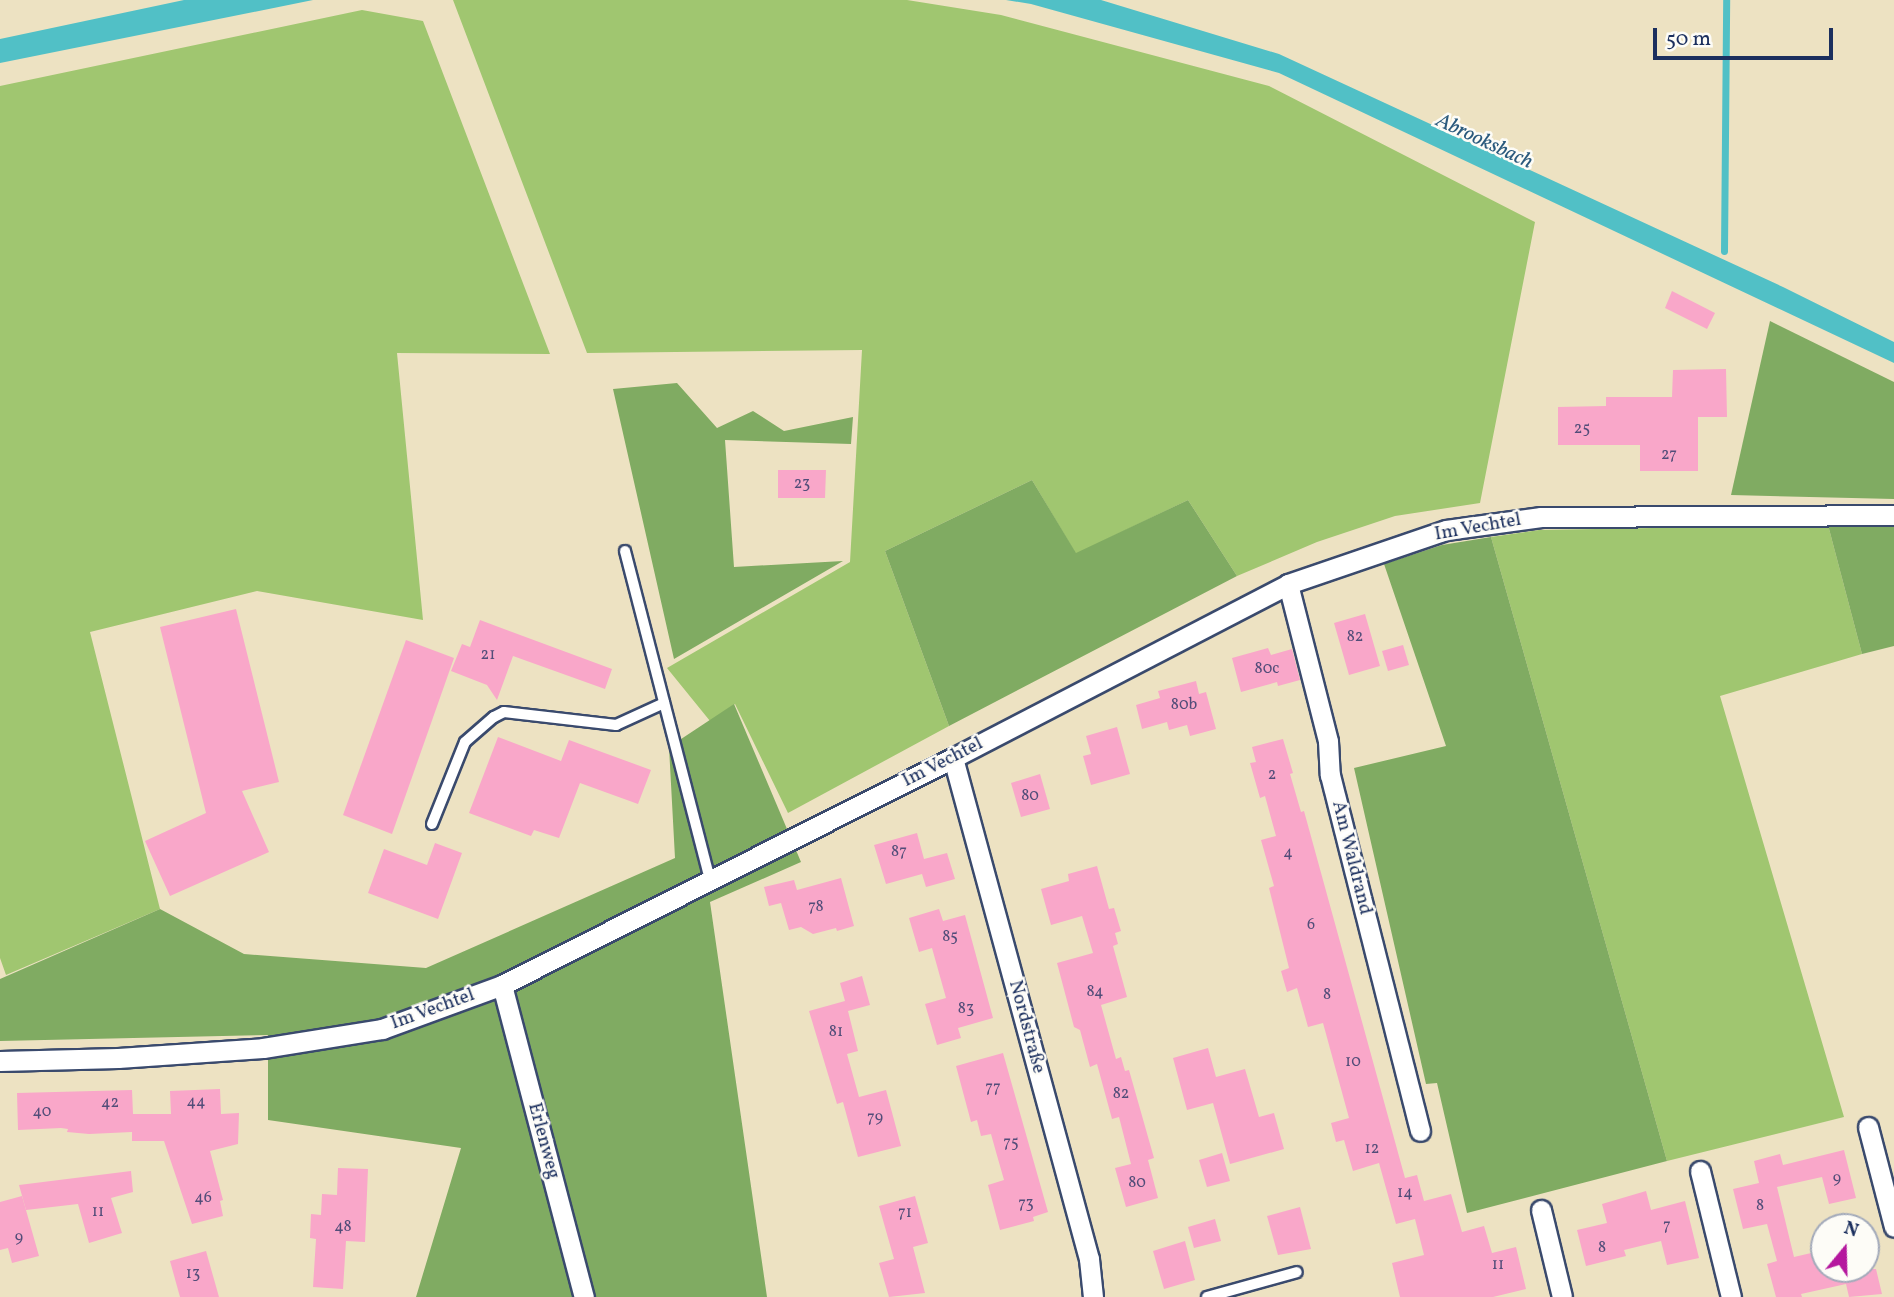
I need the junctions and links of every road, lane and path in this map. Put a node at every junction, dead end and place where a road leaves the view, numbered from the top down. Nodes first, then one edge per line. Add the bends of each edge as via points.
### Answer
1 (1894, 515) edge
2 (625, 551) dead end
3 (1288, 584) junction
4 (664, 703) junction
5 (953, 758) junction
6 (432, 824) dead end
7 (710, 880) junction
8 (502, 985) junction
9 (0, 1061) edge
10 (1868, 1127) dead end
11 (1420, 1131) dead end
12 (1885, 1153) edge
13 (1700, 1171) dead end
14 (1541, 1210) dead end
15 (1894, 1227) edge
16 (1297, 1272) dead end
17 (584, 1297) edge
18 (1093, 1297) edge
19 (1208, 1297) edge
20 (1562, 1297) edge
21 (1731, 1297) edge

1 - 3 street, Im Vechtel via 1541,517 1446,530
2 - 4 lane
3 - 5 street, Im Vechtel
3 - 11 street, Am Waldrand via 1328,741 1330,775
4 - 6 lane via 616,725 504,712 494,717 465,742
4 - 7 lane
5 - 7 street, Im Vechtel
5 - 18 street, Nordstraße via 1089,1259
7 - 8 street, Im Vechtel
8 - 9 street, Im Vechtel via 382,1028 263,1048
8 - 17 street, Erlenweg
10 - 12 street
12 - 15 street
13 - 21 street
14 - 20 street
16 - 19 lane

